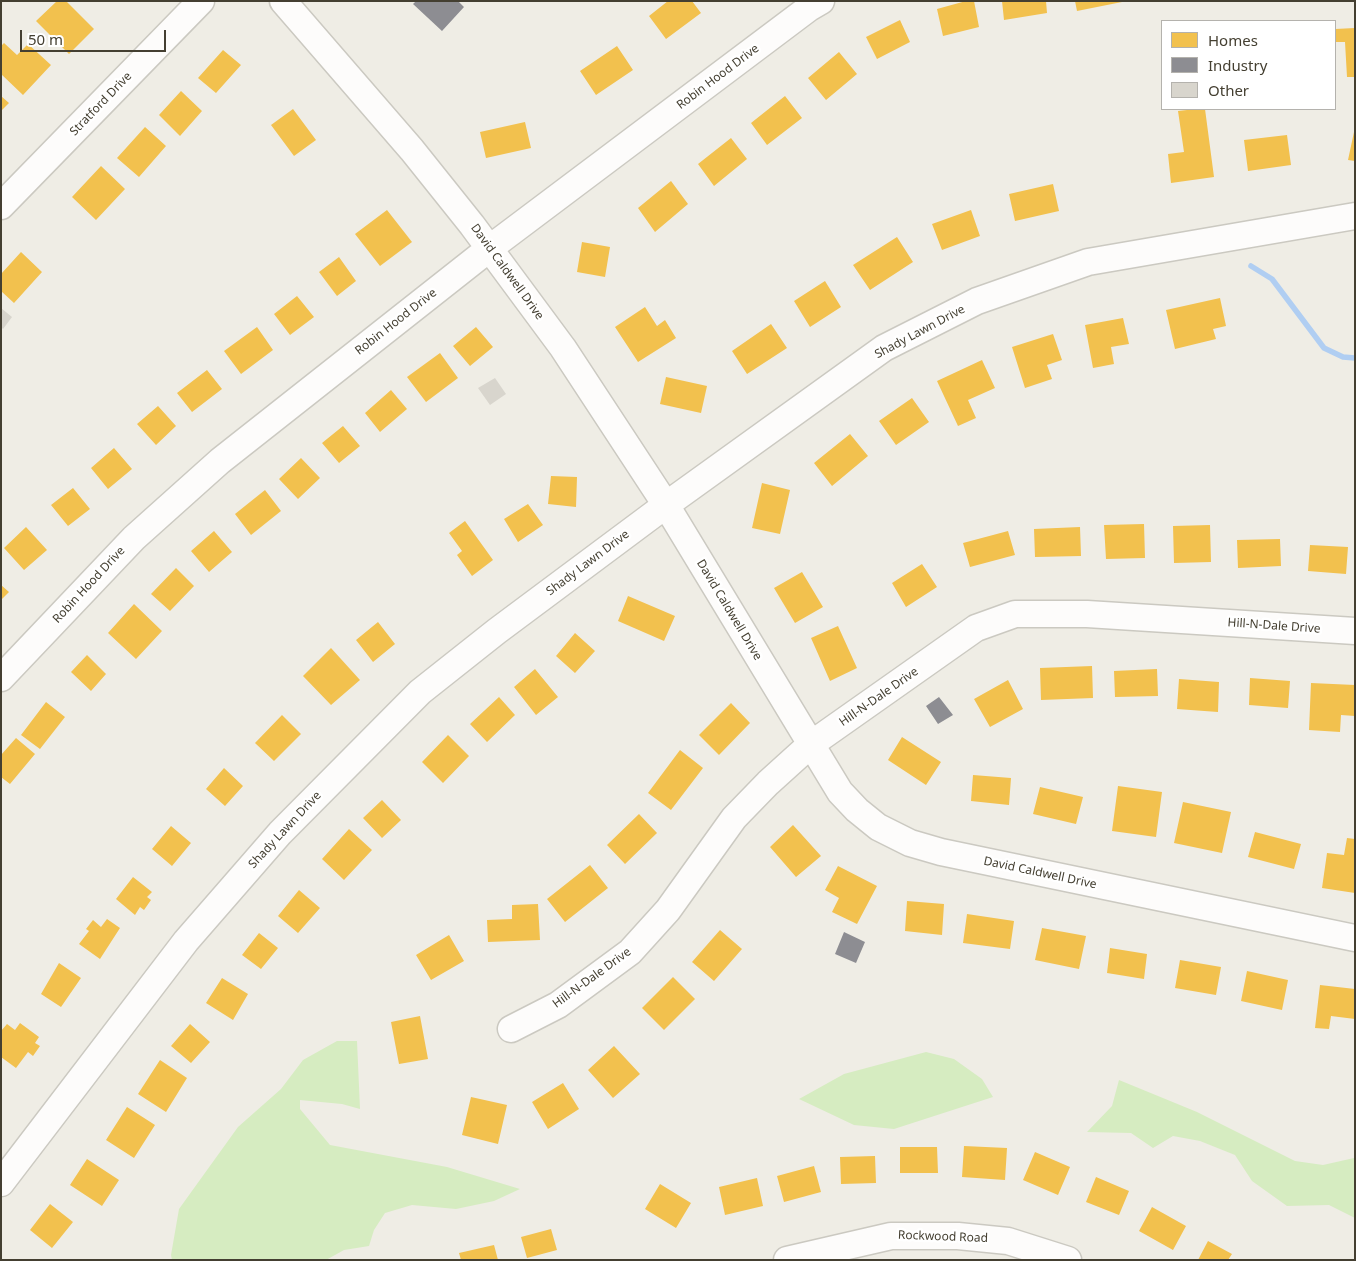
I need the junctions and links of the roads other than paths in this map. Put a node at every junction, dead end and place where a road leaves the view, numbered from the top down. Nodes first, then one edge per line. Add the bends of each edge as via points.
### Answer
1 (201, 1) edge
2 (283, 1) edge
3 (821, 1) edge
4 (1, 206) edge
5 (1355, 216) edge
6 (490, 248) junction
7 (666, 505) junction
8 (1355, 631) edge
9 (1, 678) edge
10 (810, 745) junction
11 (1355, 938) edge
12 (512, 1029) dead end
13 (1, 1183) edge
14 (787, 1260) edge
15 (1068, 1260) edge

1 - 4 street, Stratford Drive
2 - 6 street, David Caldwell Drive via 405,142
3 - 6 street, Robin Hood Drive
5 - 7 street, Shady Lawn Drive via 1088,262 977,301 884,348
6 - 7 street, David Caldwell Drive via 563,348
6 - 9 street, Robin Hood Drive via 220,461 134,538
7 - 10 street, David Caldwell Drive
7 - 13 street, Shady Lawn Drive via 420,692 280,833 186,942
8 - 10 street, Hill-N-Dale Drive via 1087,614 1014,614 976,628
10 - 11 street, David Caldwell Drive via 840,792 857,810 878,827 910,843
10 - 12 street, Hill-N-Dale Drive via 734,818 668,910 630,952 558,1005
14 - 15 street, Rockwood Road via 891,1236 958,1236 1008,1241

